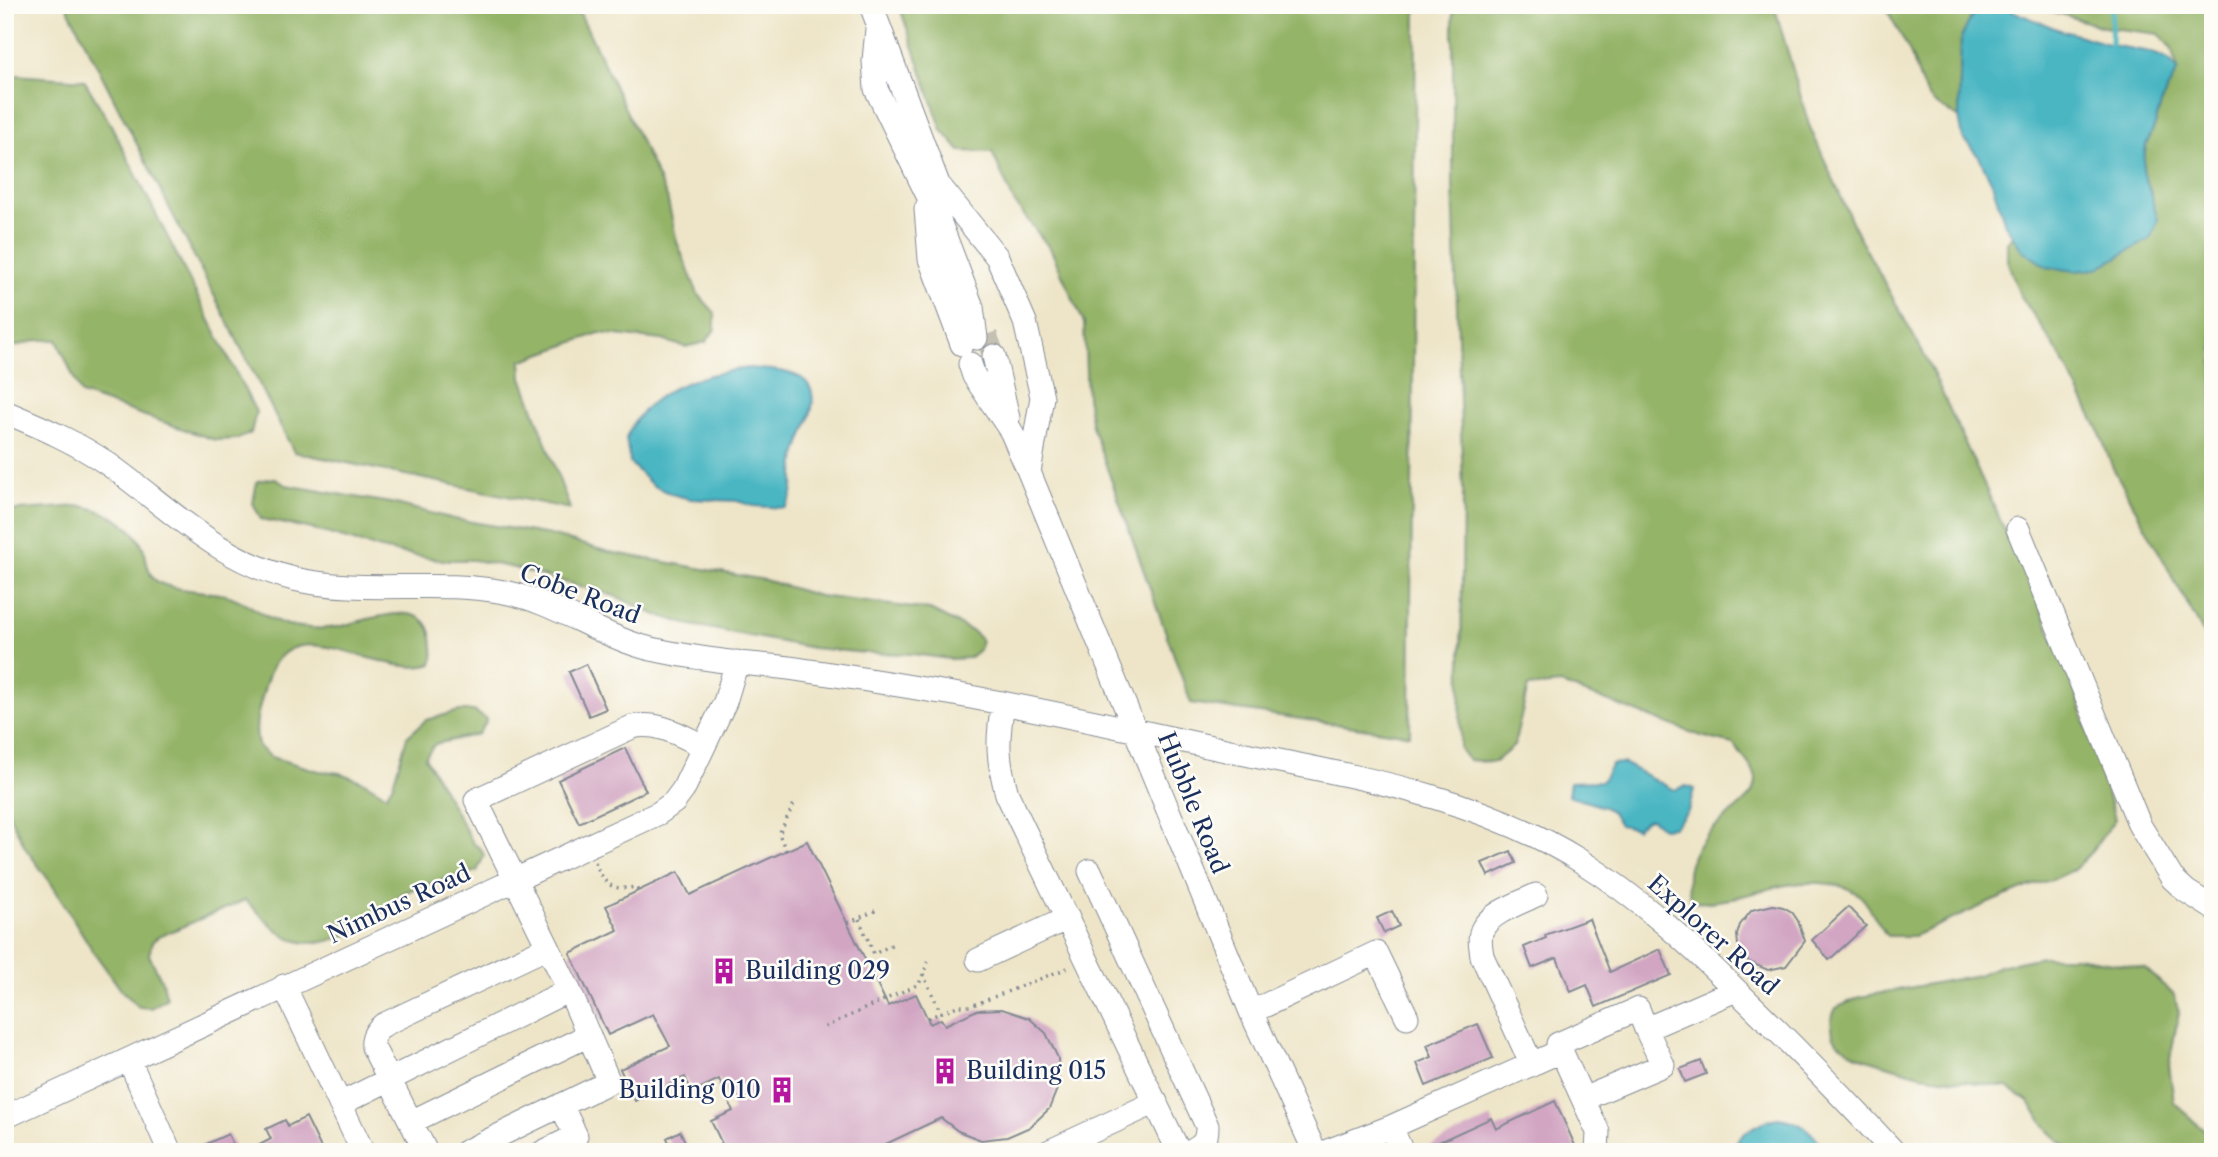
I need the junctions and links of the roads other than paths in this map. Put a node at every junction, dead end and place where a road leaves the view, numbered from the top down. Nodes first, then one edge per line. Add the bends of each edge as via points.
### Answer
1 (874, 14) edge
2 (922, 186) junction
3 (979, 349) junction
4 (5, 412) edge
5 (1011, 431) junction
6 (1029, 472) junction
7 (2018, 529) dead end
8 (737, 662) junction
9 (1003, 703) junction
10 (1134, 730) junction
11 (703, 746) junction
12 (1090, 872) dead end
13 (515, 879) junction
14 (1536, 895) dead end
15 (2213, 908) edge
16 (1068, 918) junction
17 (548, 947) junction
18 (978, 960) dead end
19 (1132, 963) junction
20 (1093, 970) junction
21 (284, 986) junction
22 (569, 990) junction
23 (1736, 990) junction
24 (1251, 1012) junction
25 (1407, 1017) dead end
26 (1646, 1029) junction
27 (589, 1035) junction
28 (1561, 1051) junction
29 (129, 1060) junction
30 (1531, 1065) junction
31 (389, 1079) junction
32 (1583, 1099) junction
33 (1156, 1102) junction
34 (340, 1104) junction
35 (561, 1105) junction
36 (5, 1118) edge
37 (411, 1122) junction
38 (1391, 1127) junction
39 (170, 1152) edge
40 (363, 1152) edge
41 (426, 1152) edge
42 (465, 1152) edge
43 (543, 1152) edge
44 (1048, 1152) edge
45 (1179, 1152) edge
46 (1190, 1152) edge
47 (1315, 1152) edge
48 (1325, 1152) edge
49 (1402, 1152) edge
50 (1597, 1152) edge
51 (1894, 1152) edge

1 - 2 street, Hubble Road via 876,89
1 - 6 street, Hubble Road via 938,184 997,257 1025,322 1042,397
2 - 3 street, Hubble Road via 972,307
2 - 3 street, Hubble Road via 930,259
3 - 5 street, Hubble Road via 1006,404
3 - 5 street, Hubble Road via 974,376
4 - 8 street, Cobe Road via 80,446 196,533 264,570 335,585 471,587 508,593 544,603 638,645
5 - 6 street, Hubble Road
6 - 10 street, Hubble Road
7 - 15 street via 2140,826 2172,878
8 - 9 street, Cobe Road
8 - 11 street, Nimbus Road via 725,702
9 - 10 street, Cobe Road
9 - 16 street via 999,766 1007,794
10 - 23 street, Explorer Road via 1420,792 1524,830 1629,893
10 - 24 street, Hubble Road
11 - 13 street, Nimbus Road via 683,790 659,813
11 - 13 street via 658,726 632,727 476,800
12 - 19 street
13 - 17 street
13 - 21 street, Nimbus Road
14 - 30 street via 1488,922 1480,938 1482,956
16 - 18 street
16 - 20 street
17 - 22 street
17 - 31 street via 383,1025 372,1039
19 - 20 street
19 - 46 street via 1207,1126 1202,1146
20 - 33 street
21 - 29 street, Nimbus Road
21 - 34 street
22 - 27 street
22 - 31 street
23 - 26 street
23 - 51 street, Explorer Road
24 - 25 street via 1376,953
24 - 47 street, Hubble Road
26 - 28 street via 1638,1009 1558,1044
26 - 32 street via 1663,1065
27 - 35 street via 609,1082
27 - 37 street
28 - 30 street
28 - 32 street
29 - 36 street, Nimbus Road
29 - 39 street
30 - 38 street
31 - 34 street
31 - 37 street
32 - 50 street via 1598,1132
33 - 44 street
33 - 45 street
34 - 40 street
35 - 42 street
35 - 43 street via 576,1136
37 - 41 street
38 - 48 street
38 - 49 street

